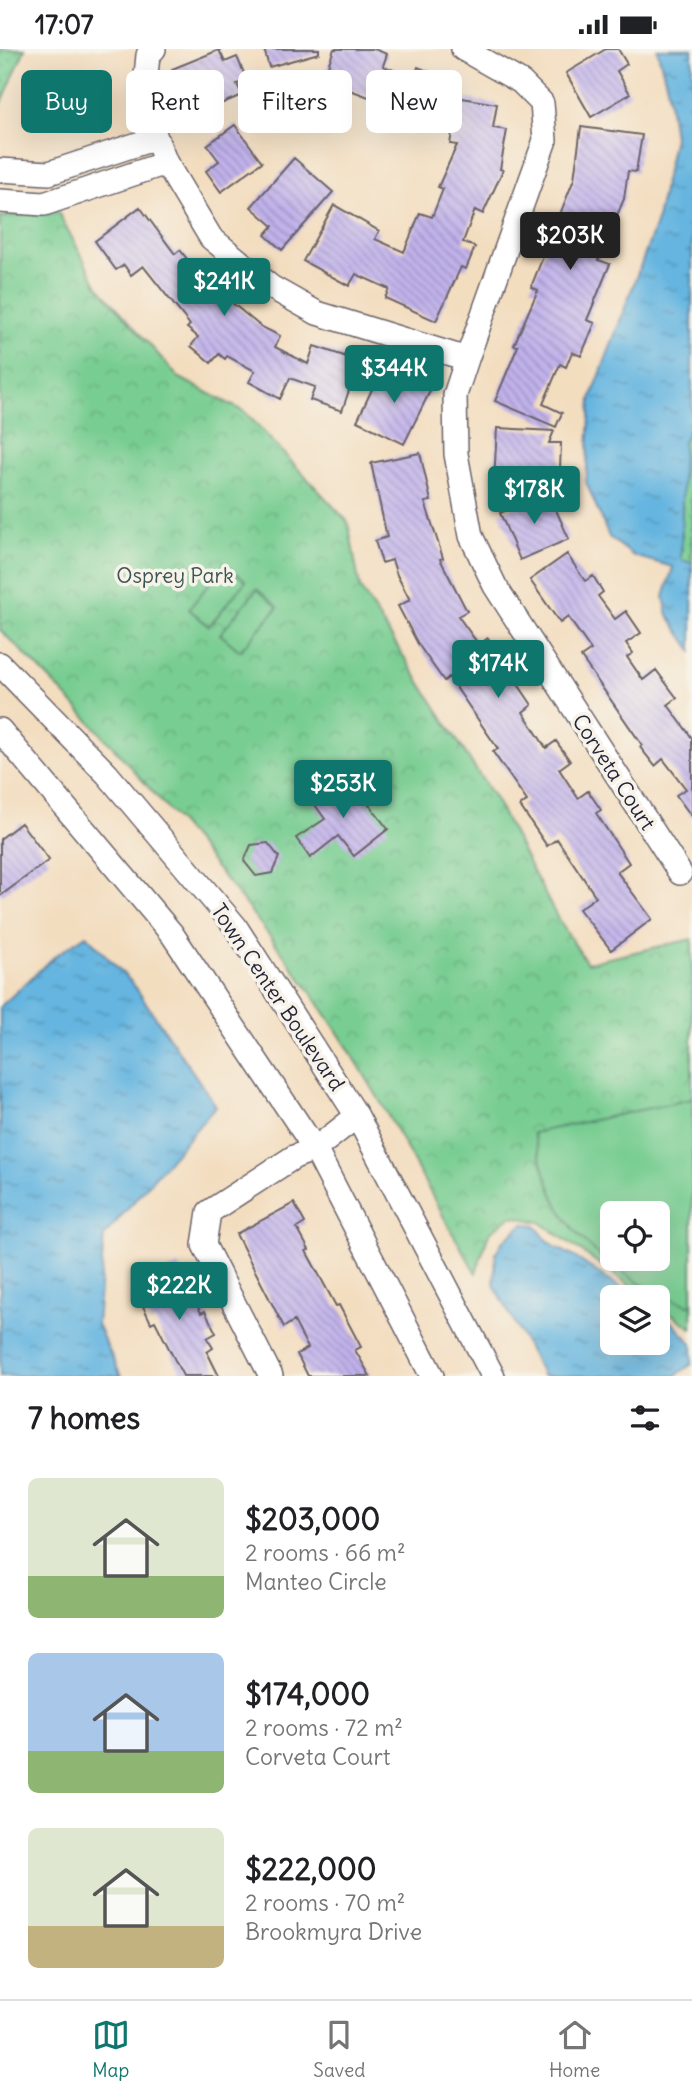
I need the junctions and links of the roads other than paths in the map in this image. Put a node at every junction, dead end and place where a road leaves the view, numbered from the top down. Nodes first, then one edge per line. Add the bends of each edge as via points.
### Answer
1 (154, 49) edge
2 (463, 49) edge
3 (156, 138) junction
4 (166, 163) junction
5 (0, 170) edge
6 (0, 201) edge
7 (467, 359) junction
8 (0, 664) edge
9 (0, 730) edge
10 (680, 873) dead end
11 (357, 1116) junction
12 (315, 1149) junction
13 (271, 1376) edge
14 (432, 1376) edge
15 (492, 1376) edge

1 - 3 street via 148,55 145,96
2 - 7 street, Corveta Court via 521,82 542,103 545,140
3 - 4 street
3 - 5 street via 49,173
4 - 6 street via 44,204
4 - 7 street via 211,238 271,287 317,313
7 - 10 street, Corveta Court via 455,395 456,454 471,536 495,586
8 - 11 street, Town Center Boulevard via 107,774 235,926
9 - 12 street via 172,934
11 - 12 street
11 - 15 street, Town Center Boulevard
12 - 13 street via 294,1157 209,1212 204,1245
12 - 14 street

